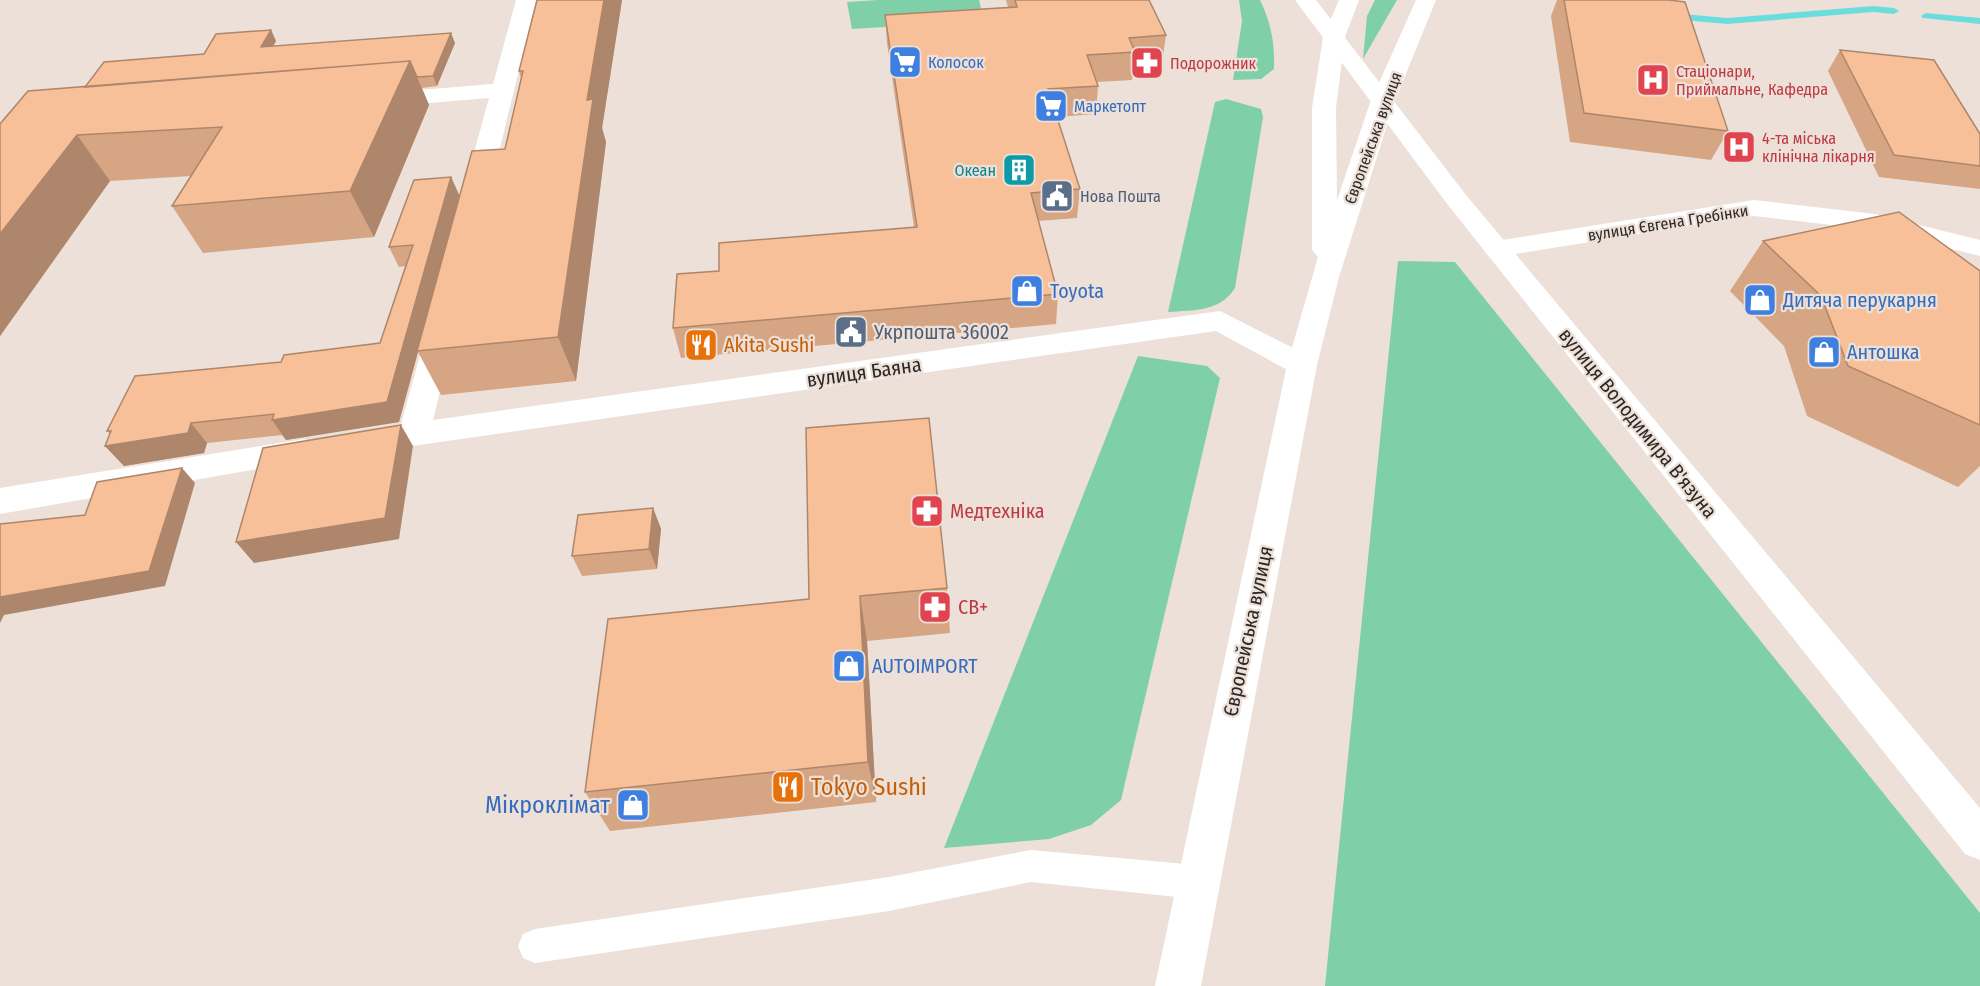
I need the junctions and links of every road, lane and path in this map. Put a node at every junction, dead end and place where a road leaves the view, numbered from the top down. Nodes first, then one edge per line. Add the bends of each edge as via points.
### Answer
1 (525, 0) edge
2 (1305, 0) edge
3 (1349, 0) edge
4 (1426, 0) edge
5 (1334, 36) junction
6 (502, 90) junction
7 (362, 102) edge
8 (1382, 103) junction
9 (469, 221) edge
10 (1980, 248) edge
11 (1496, 249) junction
12 (1325, 277) junction
13 (446, 310) edge
14 (1302, 365) junction
15 (414, 433) junction
16 (0, 501) edge
17 (1980, 840) edge
18 (1197, 882) junction
19 (535, 946) dead end
20 (1178, 986) edge

1 - 6 main road
2 - 5 main road, вулиця Володимира В'язуна
3 - 5 main road, Європейська вулиця
4 - 8 main road, Європейська вулиця
5 - 8 main road, вулиця Володимира В'язуна
5 - 12 main road, Європейська вулиця via 1324,108
6 - 7 main road
6 - 9 main road
8 - 11 main road, вулиця Володимира В'язуна
8 - 12 main road, Європейська вулиця
10 - 11 main road, вулиця Євгена Гребінки via 1875,222 1754,208
11 - 17 main road, вулиця Володимира В'язуна
12 - 14 main road, Європейська вулиця
13 - 15 main road
14 - 15 main road, вулиця Баяна via 1220,321
14 - 18 main road, Європейська вулиця
15 - 16 main road, вулиця Баяна
18 - 19 lane via 1031,866 889,894
18 - 20 main road, Європейська вулиця

